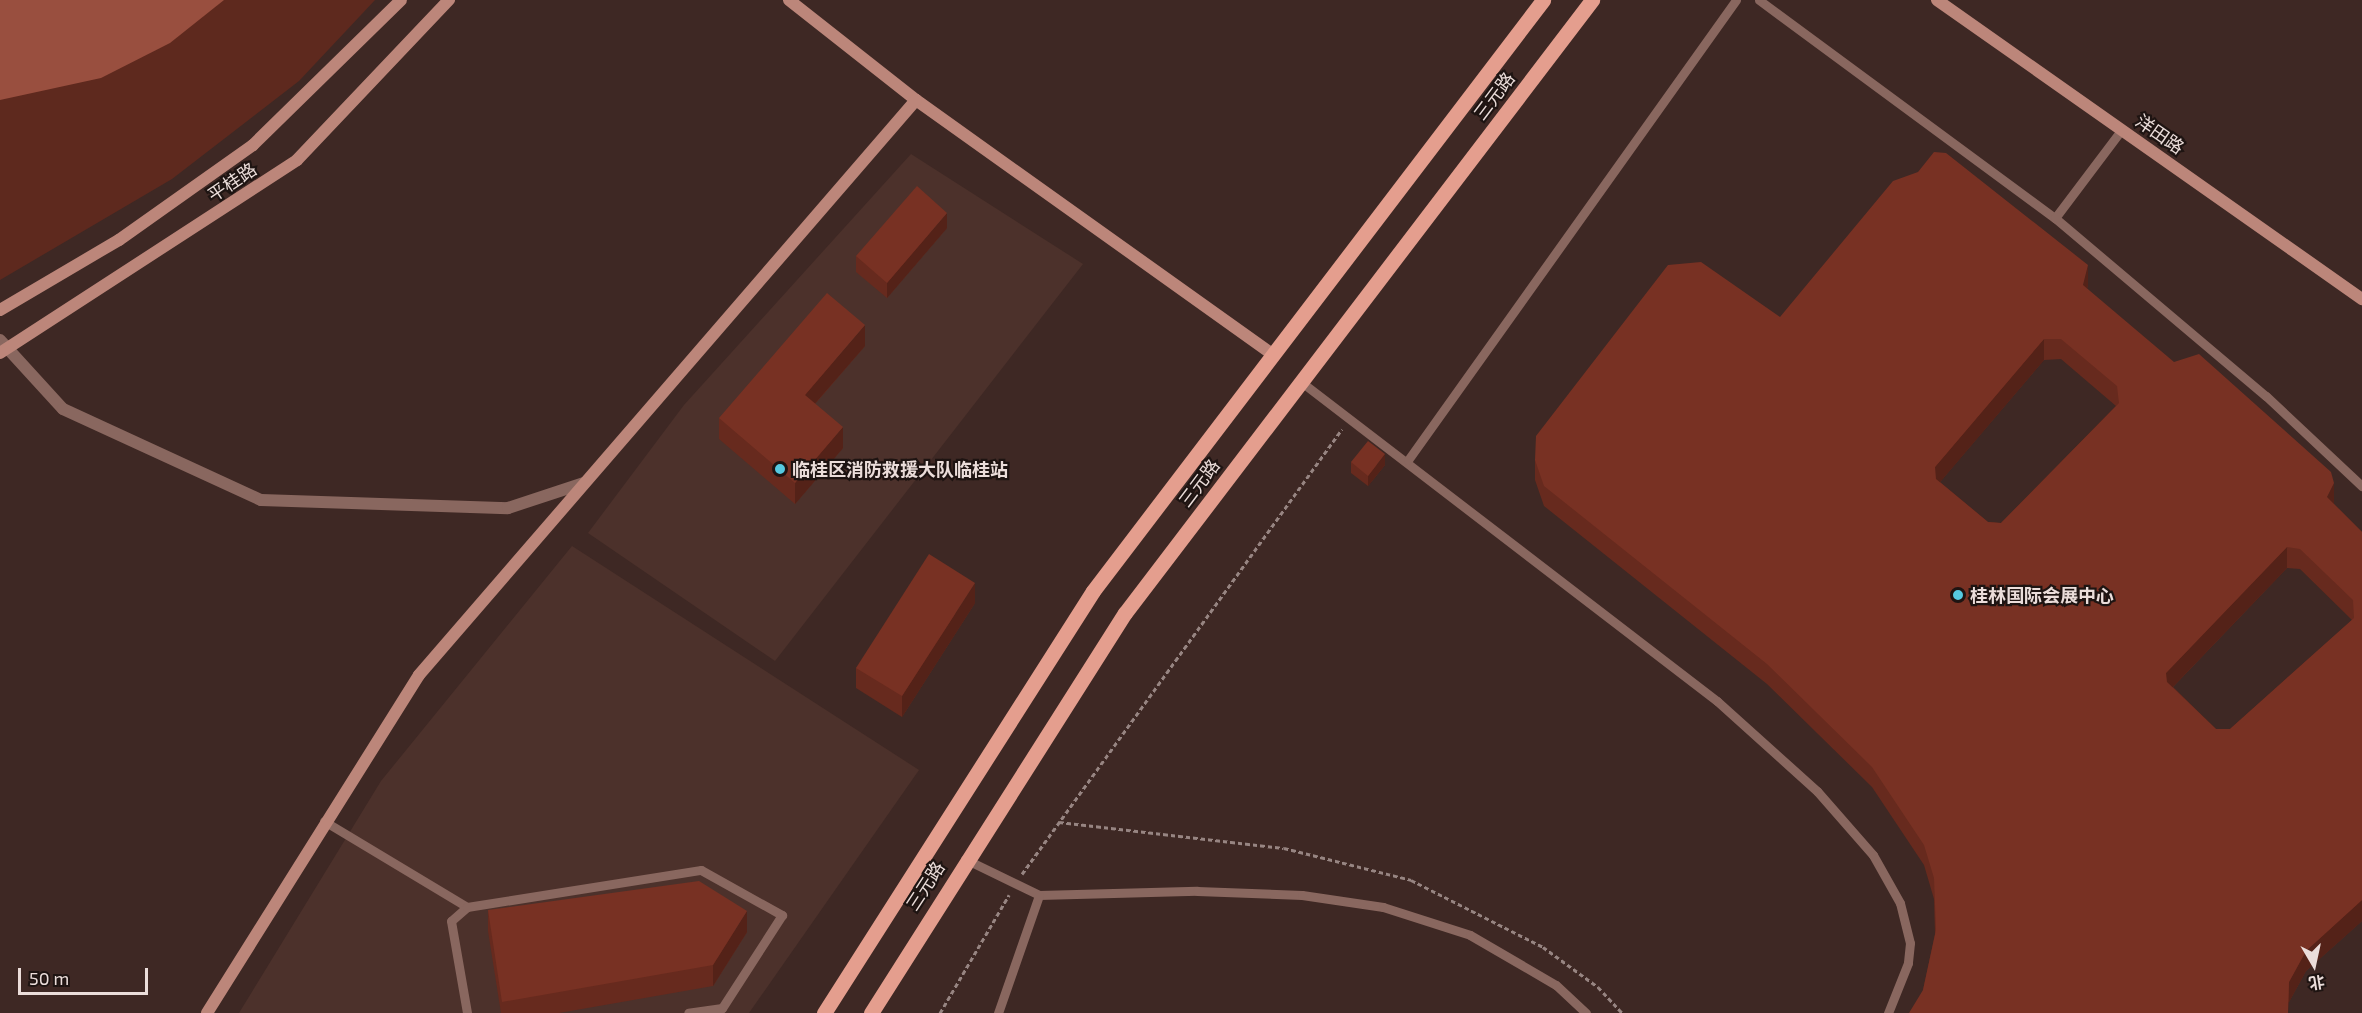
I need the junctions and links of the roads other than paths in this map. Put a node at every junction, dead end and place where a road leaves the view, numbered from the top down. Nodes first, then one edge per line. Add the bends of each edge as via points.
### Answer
1 (401, 0) edge
2 (449, 0) edge
3 (789, 0) edge
4 (1543, 0) edge
5 (1592, 0) edge
6 (1736, 0) edge
7 (1759, 0) edge
8 (1937, 0) edge
9 (916, 100) junction
10 (2122, 129) junction
11 (2055, 218) junction
12 (2362, 299) edge
13 (0, 310) edge
14 (2, 347) edge
15 (1272, 354) junction
16 (1300, 381) junction
17 (1408, 460) junction
18 (584, 483) junction
19 (2362, 486) edge
20 (324, 821) junction
21 (965, 859) junction
22 (1039, 895) junction
23 (467, 908) junction
24 (207, 1013) edge
25 (467, 1013) edge
26 (688, 1013) edge
27 (824, 1013) edge
28 (871, 1013) edge
29 (998, 1013) edge
30 (1586, 1013) edge
31 (1888, 1013) edge

1 - 13 street, 平桂路 via 253,145 118,240
2 - 14 street, 平桂路 via 297,160
3 - 9 street
4 - 15 main road, 三元路
5 - 16 main road, 三元路
6 - 17 lane
7 - 11 lane
8 - 10 street, 洋田路
9 - 15 street
9 - 18 street
10 - 11 lane
10 - 12 street, 洋田路
11 - 19 lane via 2266,396
14 - 18 street via 63,409 261,500 508,508
15 - 27 main road, 三元路 via 1092,591
16 - 17 lane
16 - 21 main road, 三元路 via 1125,613
17 - 31 lane via 1717,701 1817,791 1866,847 1900,903 1910,943 1904,982
18 - 20 street via 419,675
20 - 23 lane
20 - 24 street
21 - 22 lane
21 - 28 main road, 三元路
22 - 29 lane
22 - 30 lane via 1197,891 1302,895 1383,907 1470,935 1556,985
23 - 25 lane via 451,921
23 - 26 lane via 701,870 782,915 722,1008

